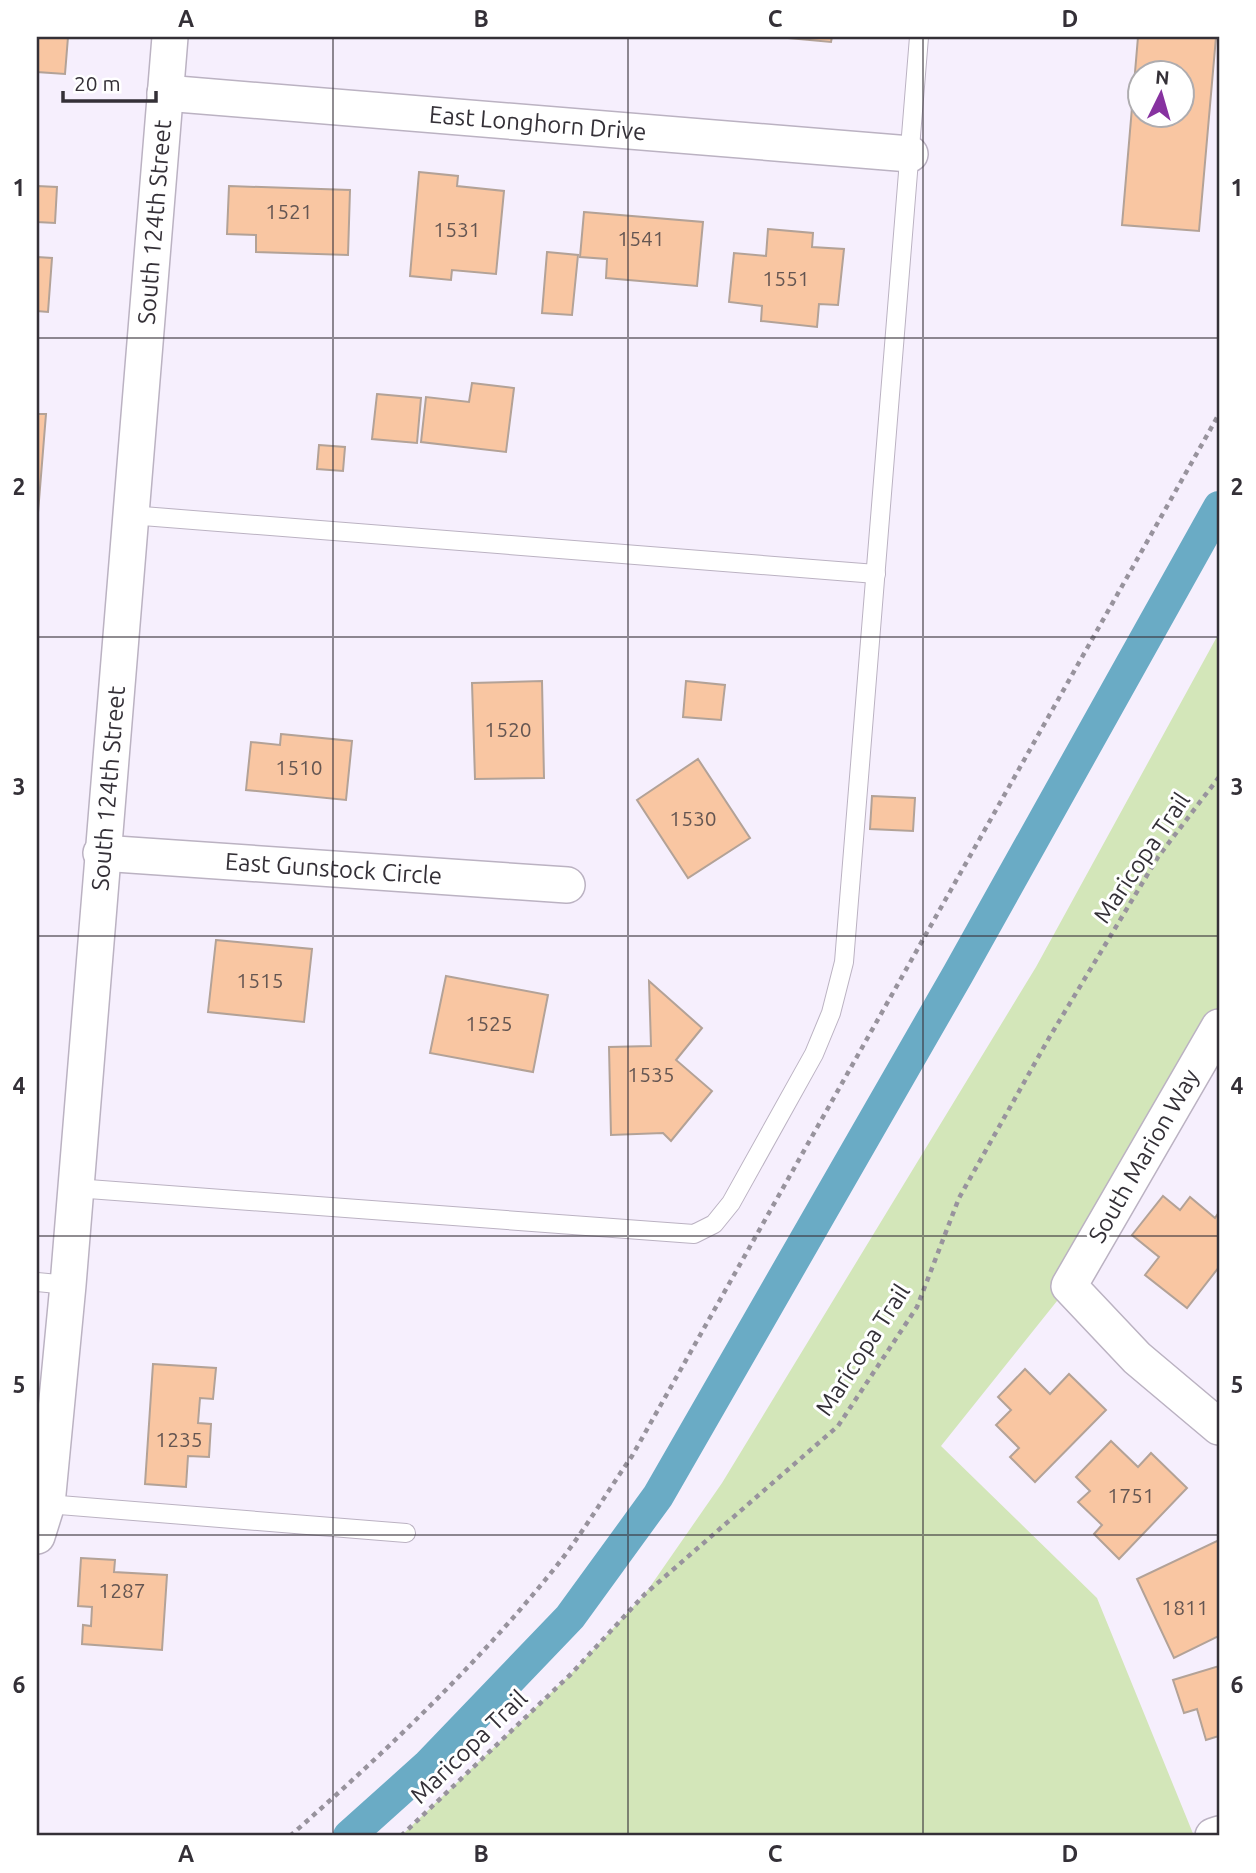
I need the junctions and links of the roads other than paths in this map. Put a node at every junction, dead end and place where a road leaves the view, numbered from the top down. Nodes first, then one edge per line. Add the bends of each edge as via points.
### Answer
1 (170, 37) edge
2 (919, 37) edge
3 (165, 93) junction
4 (910, 154) junction
5 (130, 515) junction
6 (876, 573) junction
7 (101, 853) junction
8 (567, 885) dead end
9 (1219, 1027) edge
10 (75, 1188) junction
11 (52, 1284) edge
12 (1219, 1427) edge
13 (42, 1520) edge
14 (406, 1533) dead end
15 (1219, 1834) edge
16 (1213, 1836) edge

1 - 3 street, South 124th Street
2 - 4 lane
3 - 4 street, East Longhorn Drive
3 - 5 street, South 124th Street
4 - 6 lane
5 - 6 lane
5 - 7 street, South 124th Street
6 - 10 lane via 844,962 814,1054 731,1203 714,1224 694,1234 638,1232
7 - 8 street, East Gunstock Circle
7 - 10 street, South 124th Street
9 - 12 street, South Marion Way via 1069,1286 1137,1358
10 - 11 street, South 124th Street
11 - 13 street, South 124th Street
13 - 14 lane
15 - 16 street

